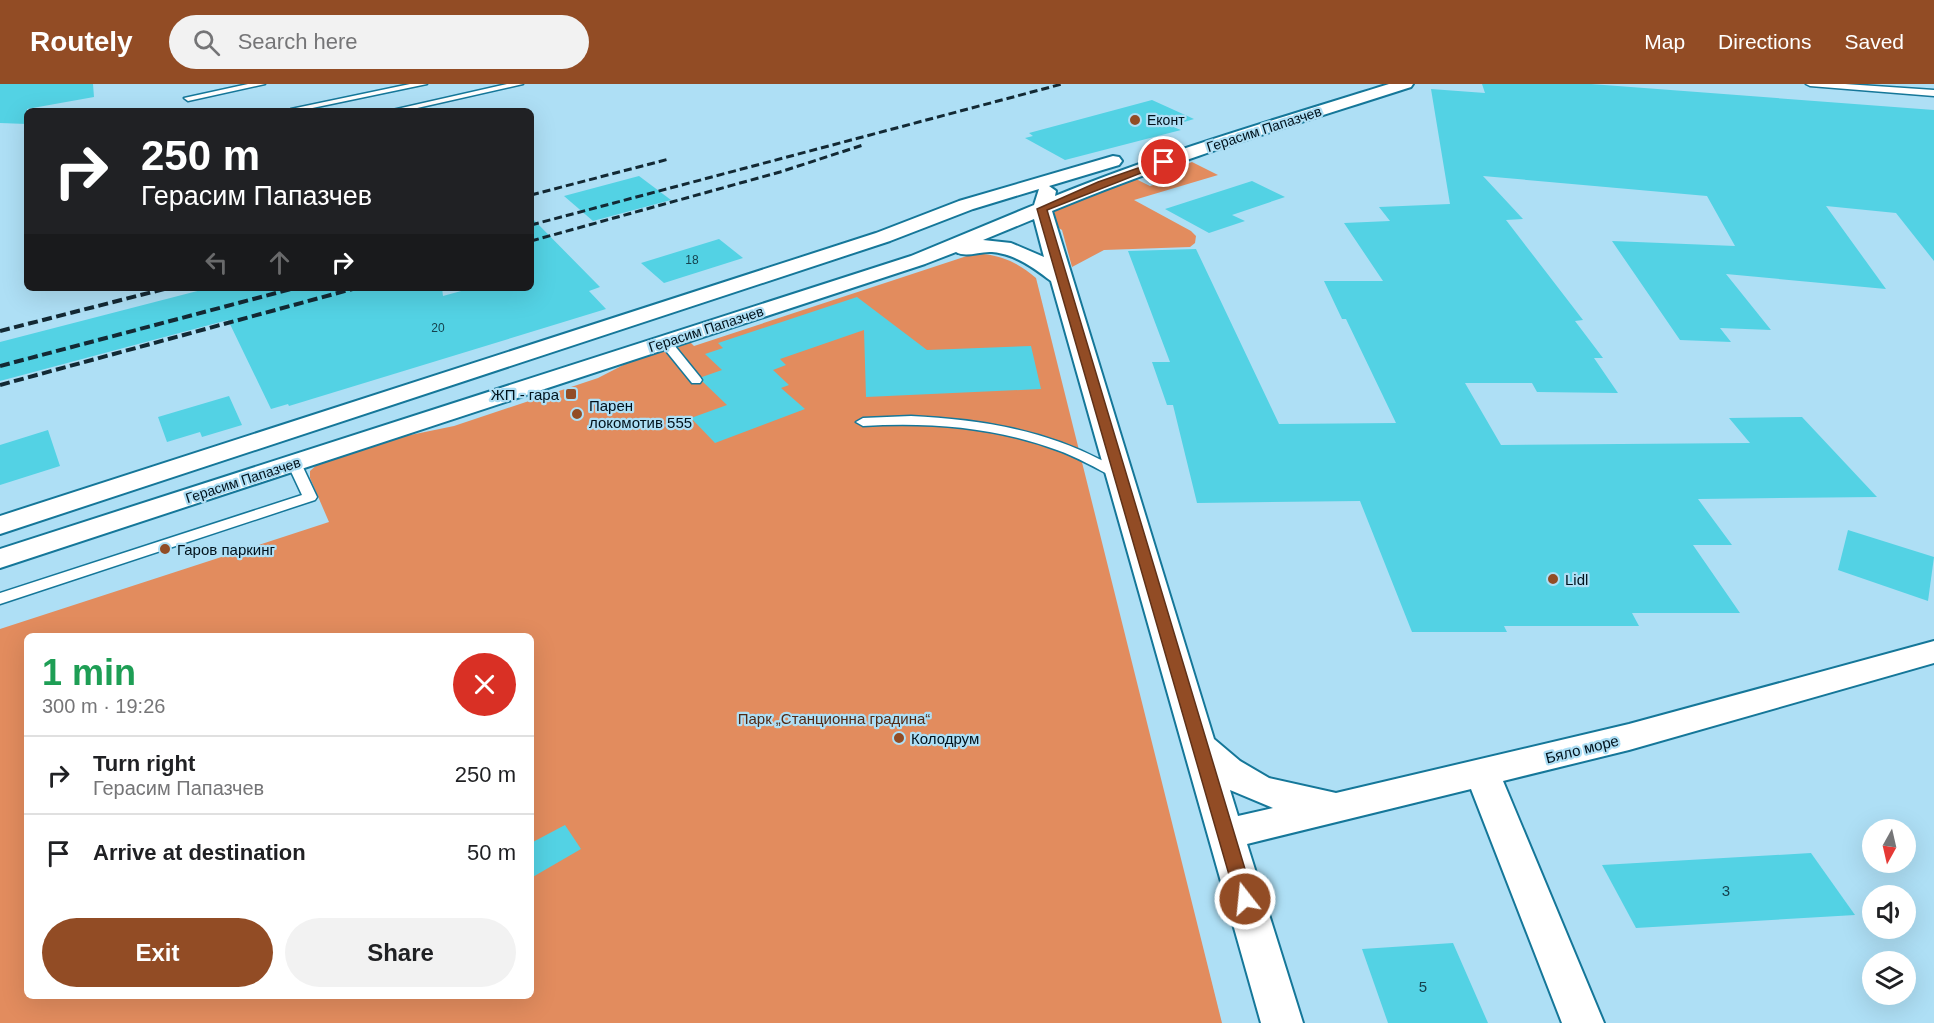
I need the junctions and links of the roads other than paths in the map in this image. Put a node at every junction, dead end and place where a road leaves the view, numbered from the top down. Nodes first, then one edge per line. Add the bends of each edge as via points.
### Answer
1 (261, 84) edge
2 (359, 84) edge
3 (423, 84) edge
4 (519, 84) edge
5 (1370, 84) edge
6 (1405, 84) edge
7 (1810, 84) edge
8 (1934, 93) edge
9 (367, 95) junction
10 (188, 98) dead end
11 (300, 108) edge
12 (406, 108) edge
13 (1206, 132) junction
14 (1228, 140) junction
15 (1058, 178) junction
16 (1042, 209) junction
17 (1015, 221) junction
18 (1047, 233) junction
19 (883, 237) junction
20 (918, 260) junction
21 (1061, 279) junction
22 (666, 342) junction
23 (696, 380) dead end
24 (863, 422) dead end
25 (294, 463) junction
26 (1120, 475) junction
27 (0, 525) edge
28 (0, 559) edge
29 (0, 599) edge
30 (1934, 652) edge
31 (1200, 746) junction
32 (1482, 773) junction
33 (1343, 806) junction
34 (1226, 834) junction
35 (1282, 1023) edge
36 (1583, 1023) edge

1 - 10 lane
2 - 9 lane
3 - 9 lane
4 - 12 lane
5 - 13 street, Герасим Папазчев
6 - 14 street, Герасим Папазчев
7 - 8 lane
9 - 11 lane
13 - 14 street
13 - 15 street, Герасим Папазчев
14 - 16 street, Герасим Папазчев
15 - 16 street via 1045,193
15 - 19 street, Герасим Папазчев
16 - 17 street, Герасим Папазчев
16 - 18 street
17 - 18 street
17 - 19 street via 982,220
17 - 20 street, Герасим Папазчев
18 - 21 street
19 - 27 street, Герасим Папазчев
20 - 21 street via 982,244 1015,250 1035,259
20 - 22 street, Герасим Папазчев
21 - 26 street
22 - 23 lane
22 - 25 street, Герасим Папазчев
24 - 26 lane via 902,419 980,426 1054,444
25 - 28 street, Герасим Папазчев
25 - 29 lane via 310,497
26 - 31 street
30 - 32 street, Бяло море via 1629,737
31 - 33 street via 1234,777 1272,795
31 - 34 street
32 - 33 street, Бяло море
32 - 36 street
33 - 34 street, Бяло море
34 - 35 street

